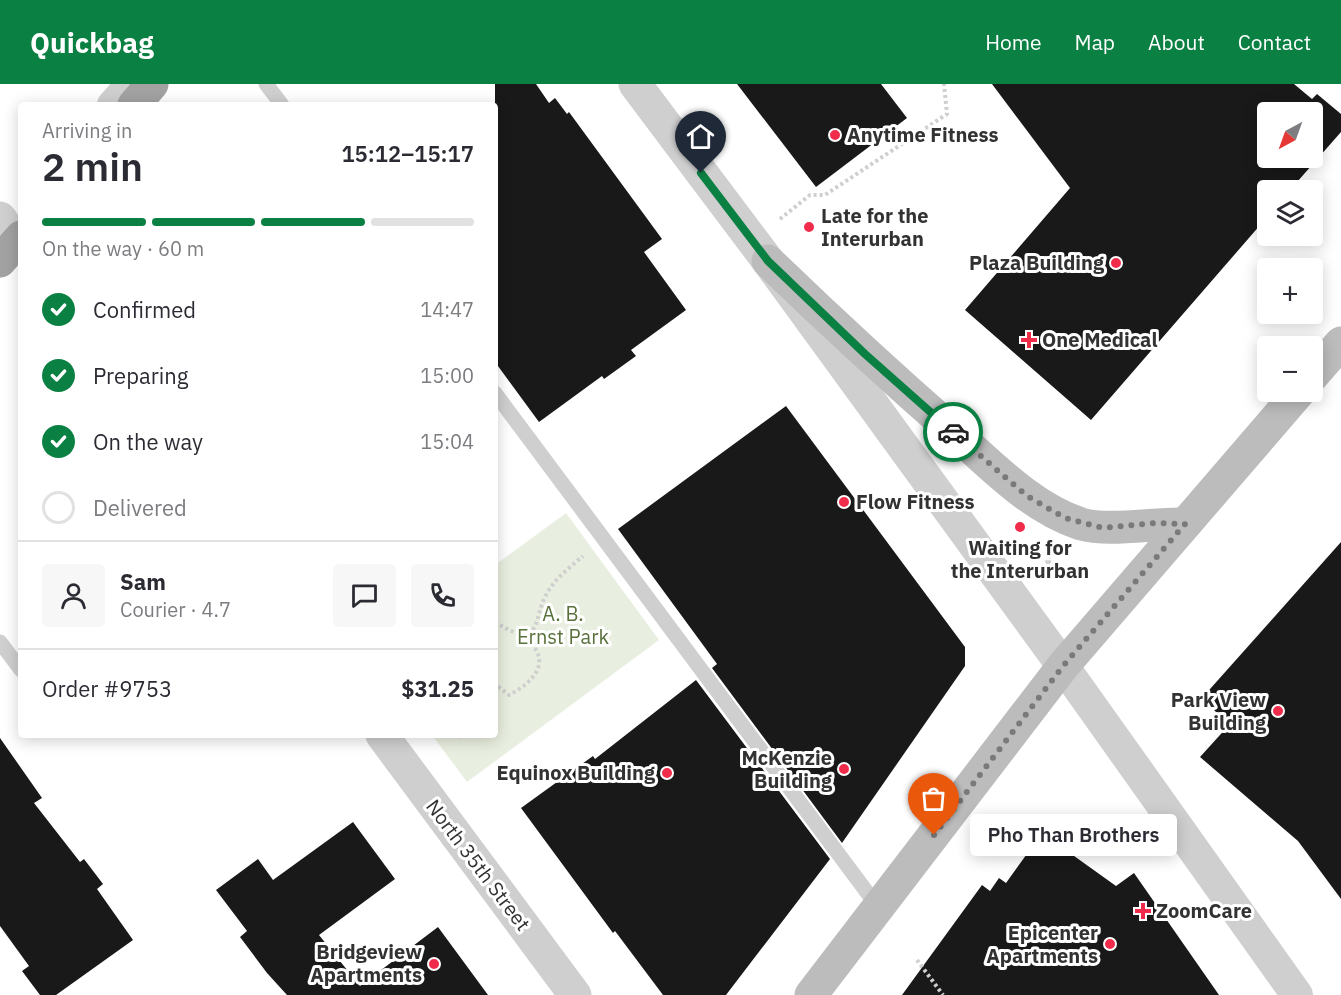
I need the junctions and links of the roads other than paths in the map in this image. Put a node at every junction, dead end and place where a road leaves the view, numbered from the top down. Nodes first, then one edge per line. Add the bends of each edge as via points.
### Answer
1 (132, 84) edge
2 (152, 84) edge
3 (266, 84) edge
4 (635, 84) edge
5 (116, 102) edge
6 (137, 102) edge
7 (280, 102) edge
8 (12, 229) edge
9 (0, 261) edge
10 (768, 261) junction
11 (1341, 343) edge
12 (1323, 363) edge
13 (498, 397) edge
14 (1290, 402) edge
15 (1175, 536) junction
16 (0, 642) edge
17 (18, 666) edge
18 (1063, 666) junction
19 (384, 738) edge
20 (878, 907) junction
21 (575, 995) edge
22 (811, 995) edge
23 (1297, 995) edge

1 - 5 street
2 - 6 highway
3 - 7 lane
4 - 10 street
8 - 9 highway, bridge
10 - 15 main road via 865,354 1027,496 1082,524 1103,528 1140,524
10 - 18 street
11 - 12 main road
13 - 20 lane
14 - 15 main road
15 - 18 main road
16 - 17 lane
18 - 20 main road
18 - 23 street
19 - 21 street, North 35th Street
20 - 22 main road

